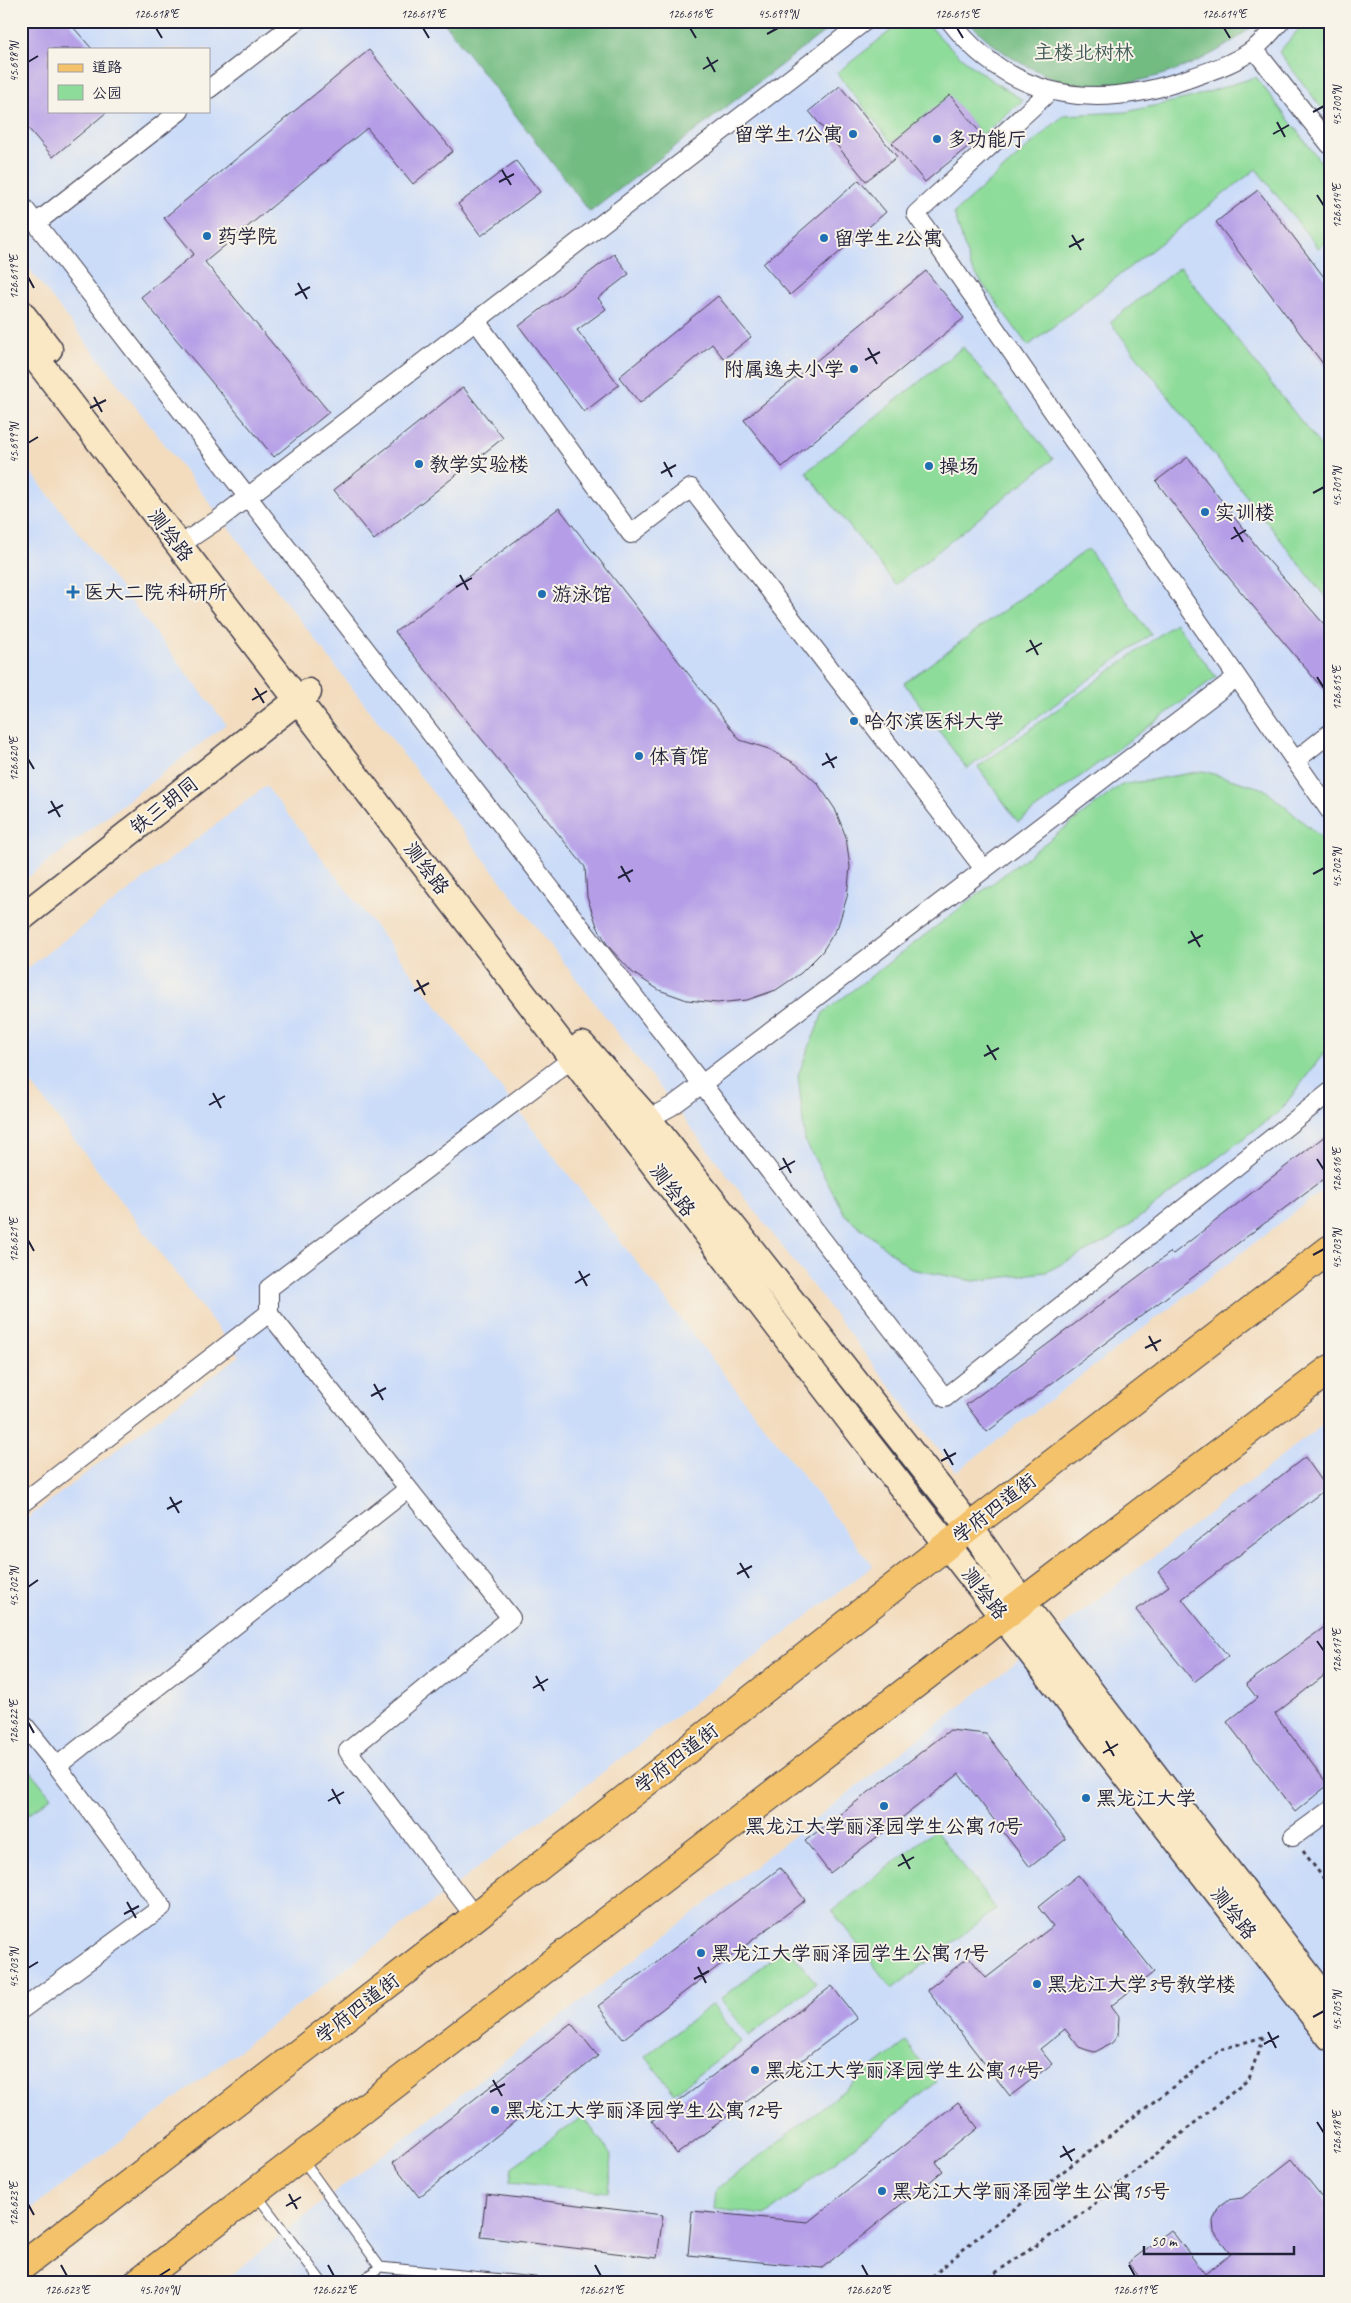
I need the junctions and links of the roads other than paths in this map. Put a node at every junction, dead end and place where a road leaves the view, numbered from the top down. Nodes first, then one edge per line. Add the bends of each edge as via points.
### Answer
1 (297, 21) edge
2 (865, 21) edge
3 (950, 21) edge
4 (1282, 21) edge
5 (1254, 49) junction
6 (210, 88) edge
7 (1050, 91) junction
8 (179, 112) edge
9 (1330, 145) edge
10 (21, 204) edge
11 (36, 223) junction
12 (21, 313) edge
13 (476, 321) junction
14 (21, 339) edge
15 (248, 496) junction
16 (189, 539) junction
17 (1236, 677) junction
18 (303, 696) junction
19 (1330, 733) edge
20 (1295, 761) junction
21 (1330, 811) edge
22 (984, 869) junction
23 (21, 918) edge
24 (579, 1054) junction
25 (702, 1084) junction
26 (1330, 1092) edge
27 (648, 1119) junction
28 (1330, 1249) edge
29 (269, 1313) junction
30 (1330, 1369) edge
31 (408, 1489) junction
32 (21, 1504) edge
33 (970, 1527) junction
34 (947, 1545) junction
35 (1013, 1609) junction
36 (21, 1721) edge
37 (57, 1766) junction
38 (1330, 1810) edge
39 (1293, 1837) road end
40 (475, 1917) junction
41 (1330, 2004) edge
42 (21, 2010) edge
43 (1330, 2037) edge
44 (301, 2158) junction
45 (255, 2192) junction
46 (21, 2267) edge
47 (380, 2267) junction
48 (138, 2282) edge
49 (322, 2282) edge
50 (360, 2282) edge
51 (534, 2282) edge

1 - 6 street
2 - 13 street
3 - 7 street via 987,61 1018,80
4 - 5 street
5 - 7 street via 1219,68 1134,93 1090,97
5 - 9 street
7 - 17 street via 916,214
8 - 11 street
10 - 11 street
11 - 15 street
12 - 16 main road, 测绘路
13 - 15 street
13 - 22 street via 631,534 691,488
14 - 18 main road, 测绘路
15 - 16 street
15 - 25 street
16 - 18 main road, 测绘路
17 - 20 street
17 - 22 street
18 - 23 main road, 铁三胡同
18 - 24 main road, 测绘路
19 - 20 street
20 - 21 street
22 - 25 street
24 - 27 main road, 测绘路
24 - 29 street via 269,1288
24 - 34 main road, 测绘路
25 - 26 street via 944,1398
25 - 27 street
27 - 33 main road, 测绘路
28 - 33 main road, 学府四道街
29 - 31 street
29 - 32 street
30 - 35 main road
31 - 37 street
31 - 40 street via 511,1618 348,1751
33 - 34 main road, 学府四道街
33 - 35 main road, 测绘路
34 - 35 main road, 测绘路
34 - 40 main road, 学府四道街
35 - 41 main road, 测绘路
35 - 43 main road, 测绘路
35 - 44 main road
36 - 37 street
37 - 42 street via 162,1907
38 - 39 street
40 - 46 main road, 学府四道街
44 - 45 main road
44 - 47 lane
45 - 48 main road
45 - 49 lane
47 - 50 lane
47 - 51 lane

